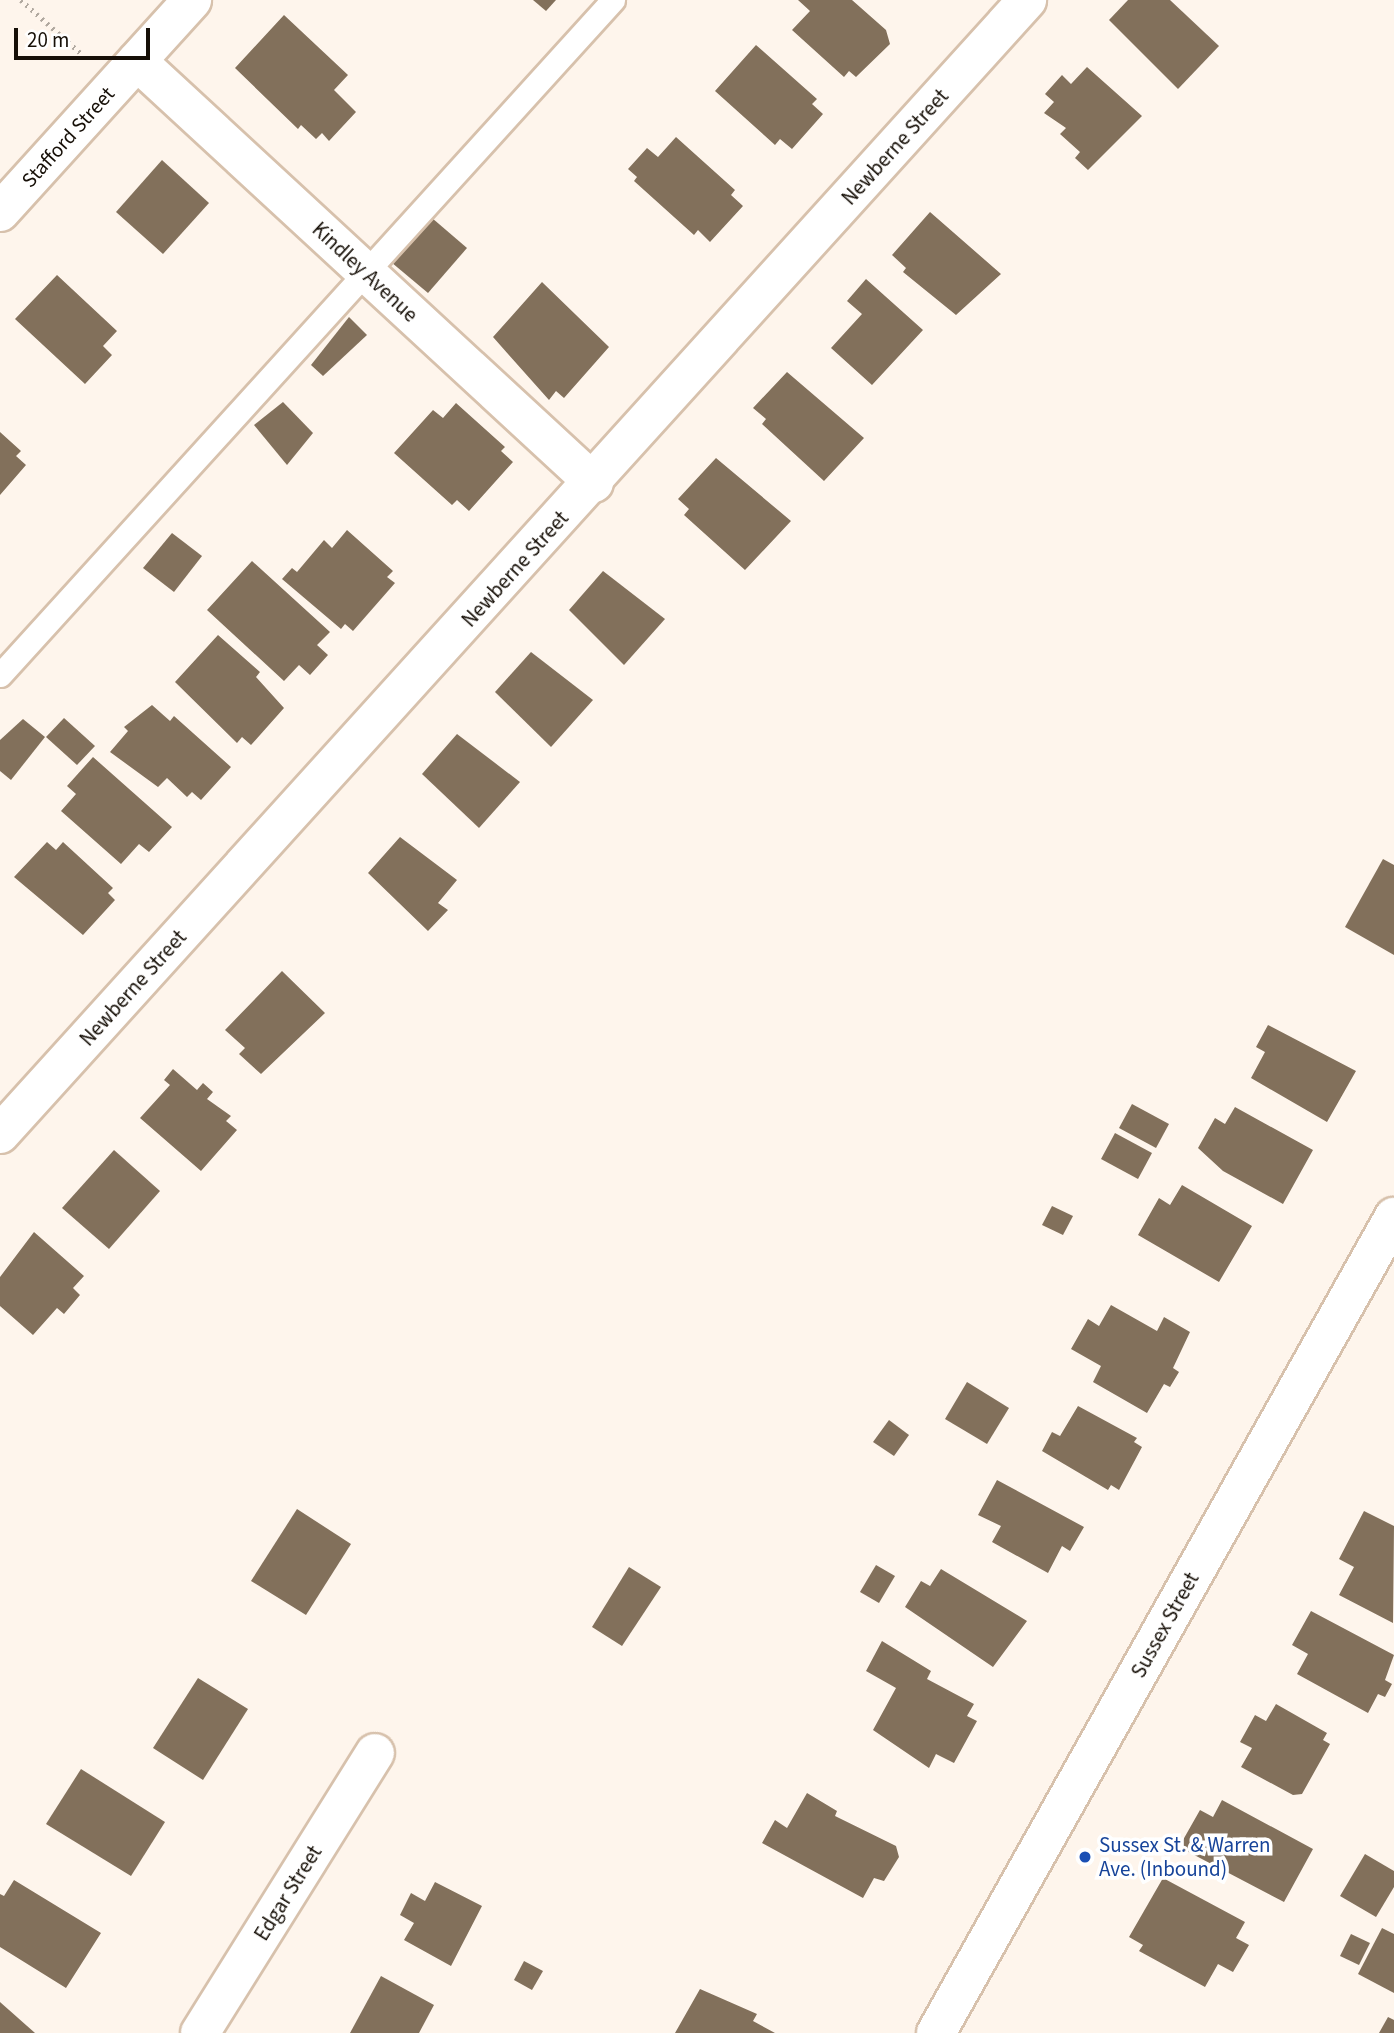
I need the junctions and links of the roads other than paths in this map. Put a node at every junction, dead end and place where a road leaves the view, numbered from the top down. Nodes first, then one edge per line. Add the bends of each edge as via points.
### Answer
1 (192, 0) edge
2 (613, 0) edge
3 (1027, 0) edge
4 (137, 61) junction
5 (0, 212) edge
6 (364, 271) junction
7 (594, 483) junction
8 (0, 675) edge
9 (0, 1134) edge
10 (1394, 1217) edge
11 (375, 1753) dead end
12 (200, 2033) edge
13 (936, 2033) edge

1 - 4 street, Stafford Street
2 - 6 lane
3 - 7 street, Newberne Street
4 - 5 street, Stafford Street
4 - 6 street, Kindley Avenue
6 - 7 street, Kindley Avenue
6 - 8 lane
7 - 9 street, Newberne Street
10 - 13 street, Sussex Street
11 - 12 street, Edgar Street

